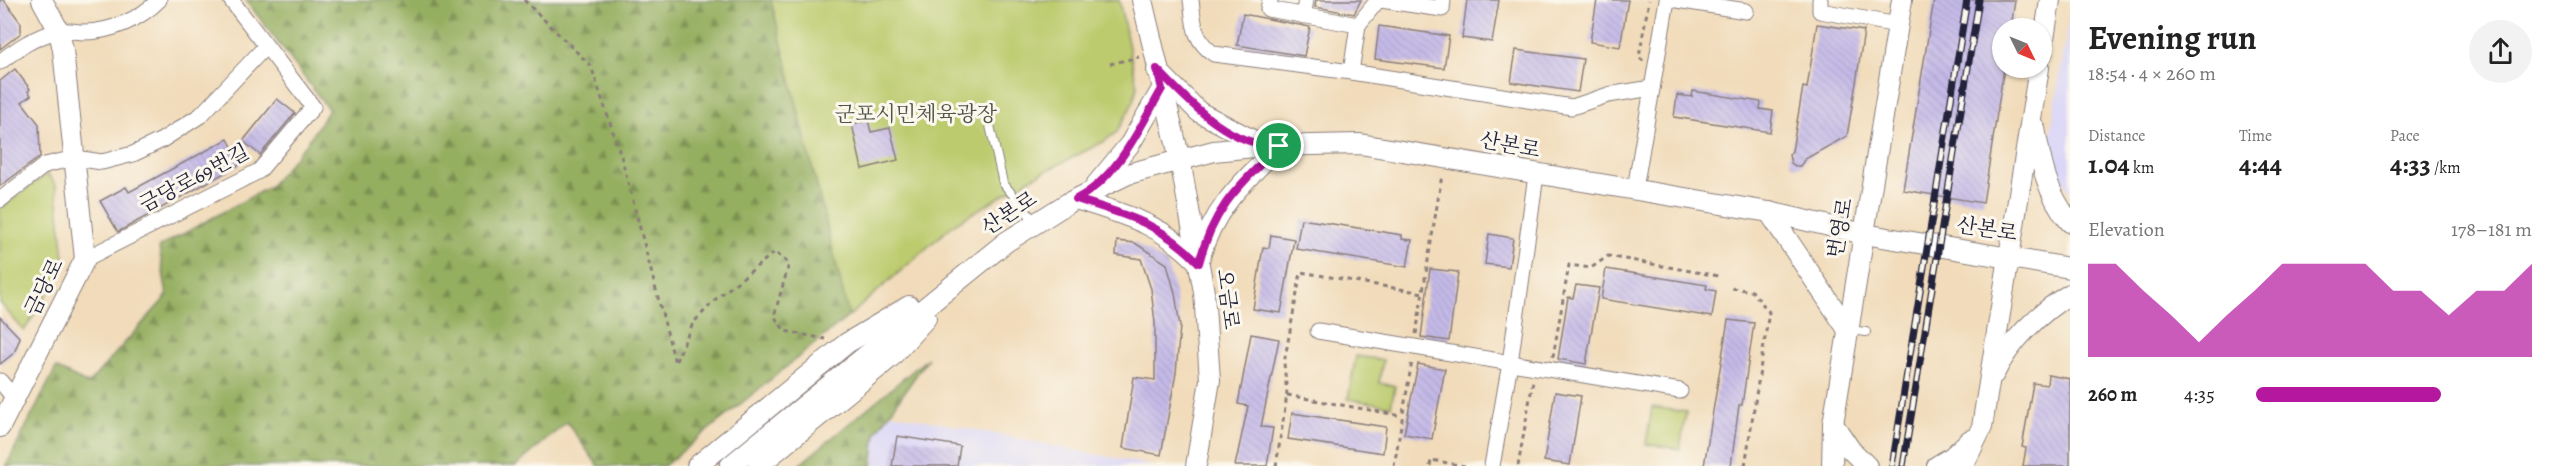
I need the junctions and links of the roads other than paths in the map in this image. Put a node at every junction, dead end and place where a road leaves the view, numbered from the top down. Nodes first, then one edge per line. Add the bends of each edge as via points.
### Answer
1 (42, 0) edge
2 (159, 0) edge
3 (231, 0) edge
4 (1142, 0) edge
5 (1191, 0) edge
6 (1270, 0) edge
7 (1306, 0) edge
8 (1380, 0) edge
9 (1443, 0) edge
10 (1666, 0) edge
11 (1677, 0) edge
12 (1820, 0) edge
13 (1902, 0) edge
14 (2050, 0) edge
15 (1403, 2) edge
16 (1746, 12) dead end
17 (1303, 16) junction
18 (2047, 18) edge
19 (1358, 25) junction
20 (1898, 25) junction
21 (59, 31) junction
22 (265, 47) junction
23 (0, 62) edge
24 (1155, 62) junction
25 (1352, 72) junction
26 (2037, 78) edge
27 (1652, 87) junction
28 (1162, 89) junction
29 (2032, 113) junction
30 (989, 121) dead end
31 (1271, 146) junction
32 (75, 158) junction
33 (1180, 160) junction
34 (1536, 175) junction
35 (1635, 189) junction
36 (1083, 196) junction
37 (0, 200) edge
38 (1768, 212) junction
39 (2070, 222) edge
40 (1036, 223) junction
41 (1864, 234) junction
42 (2009, 256) junction
43 (85, 258) junction
44 (1199, 263) junction
45 (2070, 268) edge
46 (965, 273) junction
47 (2070, 294) edge
48 (1318, 331) dead end
49 (1857, 331) junction
50 (1510, 363) junction
51 (0, 381) edge
52 (1989, 385) junction
53 (1680, 391) dead end
54 (15, 399) junction
55 (1833, 424) junction
56 (0, 427) edge
57 (1982, 427) junction
58 (697, 466) edge
59 (730, 466) edge
60 (758, 466) edge
61 (1196, 466) edge
62 (1492, 466) edge
63 (1832, 466) edge
64 (1868, 466) edge
65 (1937, 466) edge
66 (1963, 466) edge

1 - 21 street, 금당로
2 - 21 street via 132,20 107,29
3 - 22 street, 금당로69번길
4 - 24 street, 오금로
5 - 25 street via 1194,31 1202,46 1214,54
6 - 17 street via 1268,9
7 - 17 street
8 - 15 street
8 - 19 street
9 - 15 street via 1442,9
10 - 27 street
11 - 16 street
12 - 20 street via 1820,11
13 - 20 street, 번영로
14 - 18 street
17 - 19 street
19 - 25 street
20 - 41 street, 번영로
21 - 23 street via 27,41
21 - 32 street, 금당로
22 - 32 street via 201,115 162,140 133,154 102,162
22 - 43 street, 금당로69번길 via 313,108 259,171
24 - 28 street, 오금로
24 - 31 street via 1199,112
25 - 27 street via 1572,106
26 - 29 street
27 - 35 street
28 - 33 street, 오금로
28 - 36 street via 1130,144
29 - 39 street via 2042,173 2057,206
29 - 42 street
30 - 40 lane via 1003,183
31 - 33 street, 산본로
31 - 34 street, 산본로 via 1360,144
31 - 44 street via 1213,219
32 - 37 street via 45,165
32 - 43 street, 금당로
33 - 36 street, 산본로 via 1128,174
33 - 44 street, 오금로
34 - 35 street, 산본로
34 - 50 street
35 - 38 street, 산본로
36 - 40 street, 산본로
36 - 44 street via 1147,223 1173,239
38 - 41 street, 산본로
38 - 49 street
40 - 46 street, 산본로
41 - 42 street, 산본로
41 - 49 street, 번영로
42 - 45 street, 산본로
42 - 52 street
43 - 54 street, 금당로
44 - 61 street, 오금로 via 1209,342 1209,380
46 - 58 street, 산본로 via 847,343
46 - 59 street, 산본로
46 - 60 street, 산본로 via 891,357
47 - 52 street via 2042,314 2000,360
48 - 50 street
49 - 55 street, 번영로
50 - 53 street
50 - 62 street
51 - 54 street
52 - 57 street
54 - 56 street, 금당로
55 - 63 street, 번영로
55 - 64 street
57 - 65 street via 1952,457
57 - 66 street

